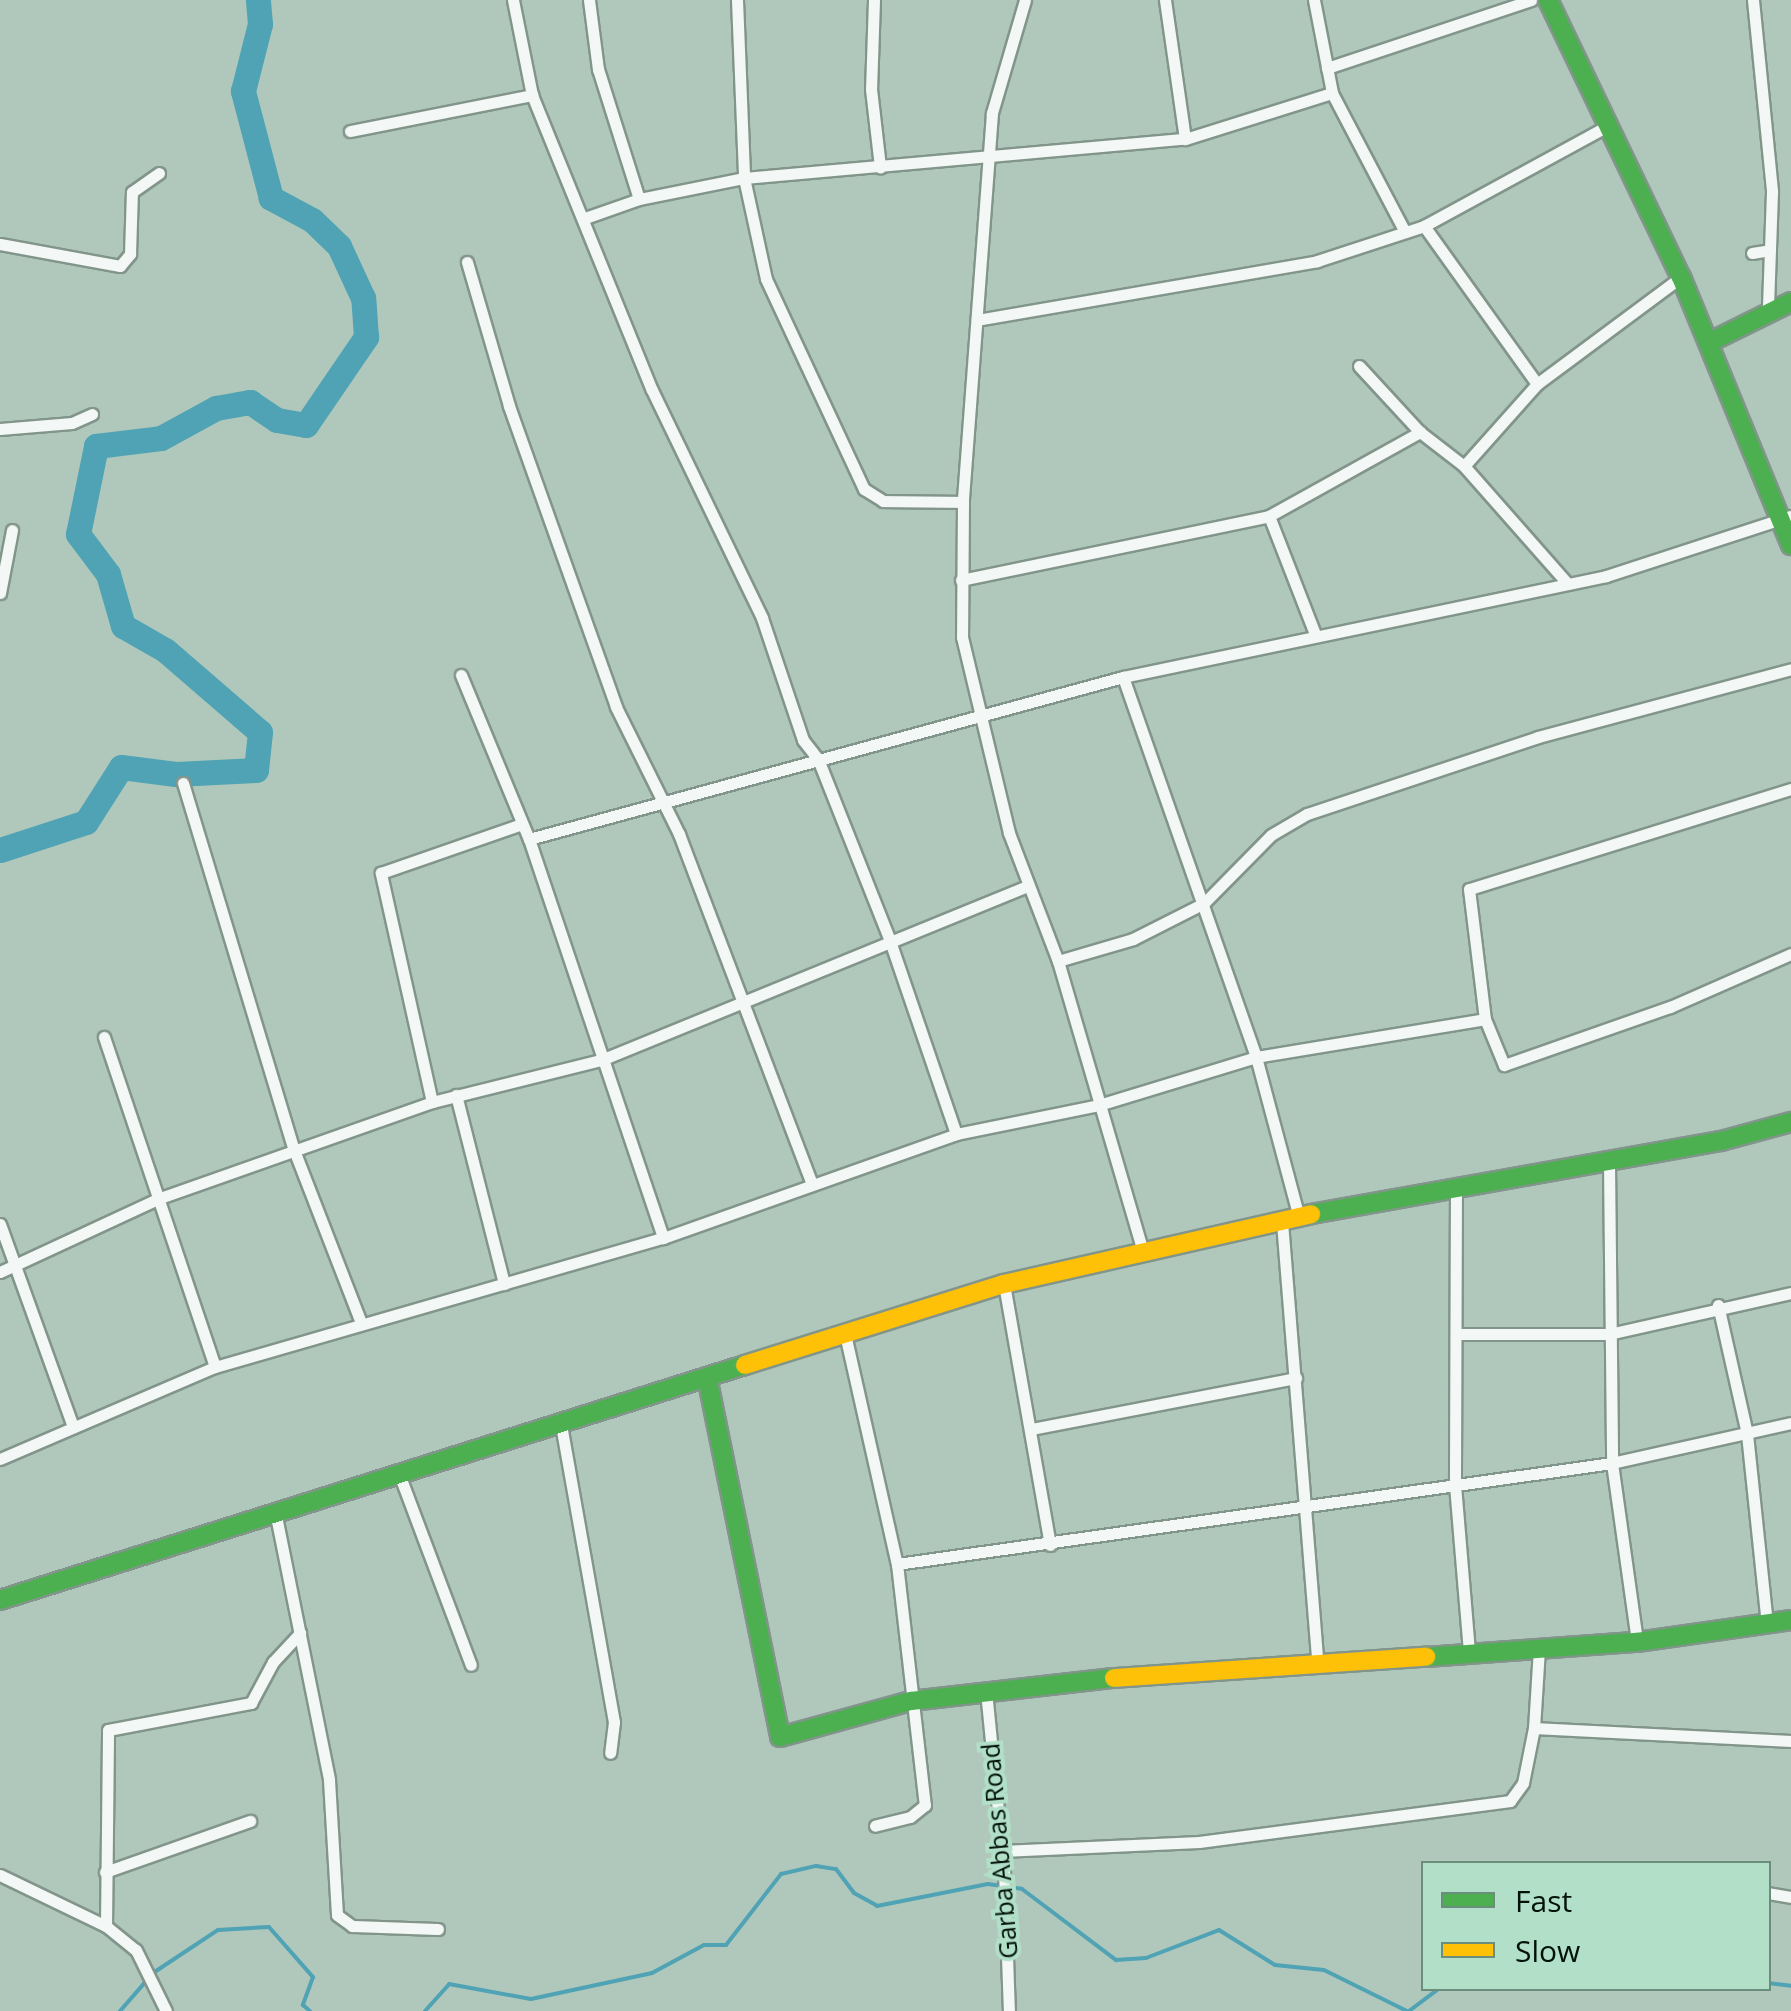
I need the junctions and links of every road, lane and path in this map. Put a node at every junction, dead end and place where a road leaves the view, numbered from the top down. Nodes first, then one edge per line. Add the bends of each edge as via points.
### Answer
1 (513, 0) edge
2 (590, 0) edge
3 (737, 0) edge
4 (874, 0) edge
5 (1025, 0) edge
6 (1165, 0) edge
7 (1314, 0) edge
8 (1531, 0) edge
9 (1548, 0) edge
10 (1753, 0) edge
11 (1327, 68) junction
12 (1332, 93) junction
13 (532, 95) junction
14 (1609, 125) junction
15 (350, 131) dead end
16 (1186, 138) junction
17 (988, 158) junction
18 (880, 167) junction
19 (159, 173) dead end
20 (744, 178) junction
21 (638, 198) junction
22 (585, 218) junction
23 (1424, 226) junction
24 (1405, 232) junction
25 (0, 244) edge
26 (1770, 250) junction
27 (1752, 253) dead end
28 (468, 262) dead end
29 (1682, 278) junction
30 (1791, 302) edge
31 (1768, 309) junction
32 (977, 320) junction
33 (1710, 342) junction
34 (1359, 366) dead end
35 (1537, 384) junction
36 (92, 414) dead end
37 (0, 429) edge
38 (1420, 432) junction
39 (1464, 466) junction
40 (963, 502) junction
41 (1269, 516) junction
42 (1787, 516) edge
43 (12, 530) dead end
44 (1791, 545) edge
45 (961, 580) junction
46 (1568, 584) junction
47 (0, 593) edge
48 (1314, 634) junction
49 (1791, 669) edge
50 (461, 675) dead end
51 (1123, 677) junction
52 (977, 716) junction
53 (818, 759) junction
54 (183, 784) dead end
55 (1791, 789) edge
56 (662, 804) junction
57 (522, 824) junction
58 (528, 838) junction
59 (1027, 886) junction
60 (1204, 903) junction
61 (890, 941) junction
62 (1791, 954) edge
63 (1058, 961) junction
64 (742, 1001) junction
65 (1485, 1019) junction
66 (104, 1038) dead end
67 (1256, 1057) junction
68 (601, 1060) junction
69 (456, 1095) junction
70 (432, 1102) junction
71 (1099, 1105) junction
72 (1791, 1122) edge
73 (956, 1134) junction
74 (294, 1150) junction
75 (1609, 1162) junction
76 (811, 1181) junction
77 (1456, 1185) junction
78 (157, 1199) junction
79 (1291, 1220) junction
80 (0, 1224) edge
81 (663, 1238) junction
82 (1142, 1249) junction
83 (14, 1269) junction
84 (0, 1272) edge
85 (504, 1284) junction
86 (1004, 1284) junction
87 (1791, 1293) edge
88 (1718, 1305) junction
89 (360, 1320) junction
90 (845, 1334) junction
91 (1458, 1334) junction
92 (1608, 1334) junction
93 (215, 1368) junction
94 (707, 1377) junction
95 (1296, 1378) junction
96 (560, 1419) junction
97 (1791, 1423) edge
98 (73, 1428) junction
99 (1032, 1430) junction
100 (1746, 1434) junction
101 (0, 1459) edge
102 (1612, 1463) junction
103 (398, 1471) junction
104 (1455, 1485) junction
105 (1300, 1504) junction
106 (275, 1511) junction
107 (1050, 1545) junction
108 (897, 1564) junction
109 (0, 1600) edge
110 (1791, 1620) edge
111 (1767, 1625) junction
112 (300, 1633) junction
113 (1637, 1642) junction
114 (1539, 1648) junction
115 (1469, 1654) junction
116 (471, 1664) dead end
117 (1318, 1666) junction
118 (986, 1691) junction
119 (911, 1702) junction
120 (1534, 1728) junction
121 (1791, 1742) edge
122 (610, 1753) dead end
123 (250, 1821) dead end
124 (875, 1826) dead end
125 (1002, 1852) junction
126 (106, 1872) junction
127 (0, 1875) edge
128 (106, 1926) junction
129 (438, 1929) dead end
130 (164, 2007) edge
131 (1010, 2011) edge

1 - 13 street
2 - 21 street via 598,69
3 - 20 street
4 - 18 street via 870,89
5 - 17 street via 1005,56
6 - 16 street
7 - 11 street
8 - 11 street
9 - 14 street
10 - 26 street via 1772,192
11 - 12 street
12 - 16 street
12 - 24 street
13 - 15 street
13 - 22 street
14 - 23 street
14 - 29 street
16 - 17 street
17 - 18 street
17 - 32 street
18 - 20 street
19 - 25 street via 132,192 130,254 120,266
20 - 21 street
20 - 40 street via 766,279 864,489 884,501
21 - 22 street
22 - 53 street via 652,390 762,618 803,740
23 - 24 street
23 - 35 street
24 - 32 street via 1281,268
26 - 27 street
26 - 31 street
28 - 56 street via 508,406 616,708
29 - 33 street
29 - 35 street
30 - 31 street
31 - 33 street
32 - 40 street
33 - 42 street
34 - 38 street
35 - 39 street
36 - 37 street via 72,423
38 - 39 street
38 - 41 street
39 - 46 street
40 - 45 street
41 - 45 street
41 - 48 street
42 - 44 street
42 - 46 street
43 - 47 street
45 - 52 street via 962,637 979,695
46 - 48 street
48 - 51 street
49 - 60 street via 1538,738 1307,814 1271,834
50 - 57 street
51 - 52 street
51 - 60 street
52 - 53 street
52 - 59 street
53 - 56 street
53 - 61 street
54 - 74 street
55 - 65 street via 1469,890
56 - 58 street
56 - 64 street
57 - 58 street
57 - 70 street via 381,873
58 - 68 street
59 - 61 street
59 - 63 street
60 - 63 street via 1133,939
60 - 67 street
61 - 64 street
61 - 73 street
62 - 65 street via 1670,1007 1504,1065
63 - 71 street
64 - 68 street
64 - 76 street
65 - 67 street
66 - 78 street
67 - 71 street
67 - 79 street
68 - 69 street
68 - 81 street
69 - 70 street
69 - 85 street
70 - 74 street
71 - 73 street
71 - 82 street
72 - 75 street
73 - 76 street
74 - 78 street
74 - 89 street
75 - 77 street
75 - 92 street
76 - 81 street
77 - 79 street
77 - 91 street
78 - 83 street
78 - 93 street
79 - 82 street
79 - 95 street
80 - 83 street
81 - 85 street
82 - 86 street
83 - 84 street
83 - 98 street
85 - 89 street
86 - 90 street
86 - 99 street
87 - 88 street
88 - 92 street
88 - 100 street
89 - 93 street
90 - 94 street
90 - 108 street
91 - 92 street
91 - 104 street
92 - 102 street
93 - 98 street
94 - 96 street
94 - 119 street via 780,1737
95 - 99 street
95 - 105 street
96 - 103 street
96 - 122 street via 614,1722
97 - 100 street
98 - 101 street
99 - 107 street
100 - 102 street
100 - 111 street
102 - 104 street
102 - 113 street
103 - 106 street
103 - 116 street
104 - 105 street
104 - 115 street
105 - 107 street
105 - 117 street
106 - 109 street
106 - 112 street
107 - 108 street
108 - 119 street
110 - 111 street
111 - 113 street
112 - 126 street via 273,1662 250,1703 108,1730
112 - 129 street via 329,1780 337,1914 352,1926
113 - 114 street
114 - 115 street
114 - 120 street
115 - 117 street
117 - 118 street
118 - 119 street
118 - 125 street, Garba Abbas Road
119 - 124 street via 925,1805 910,1818
120 - 121 street
120 - 125 street via 1523,1783 1510,1801 1490,1806 1198,1842
123 - 126 street
125 - 131 street, Garba Abbas Road
126 - 128 street
127 - 128 street
128 - 130 street via 136,1950

